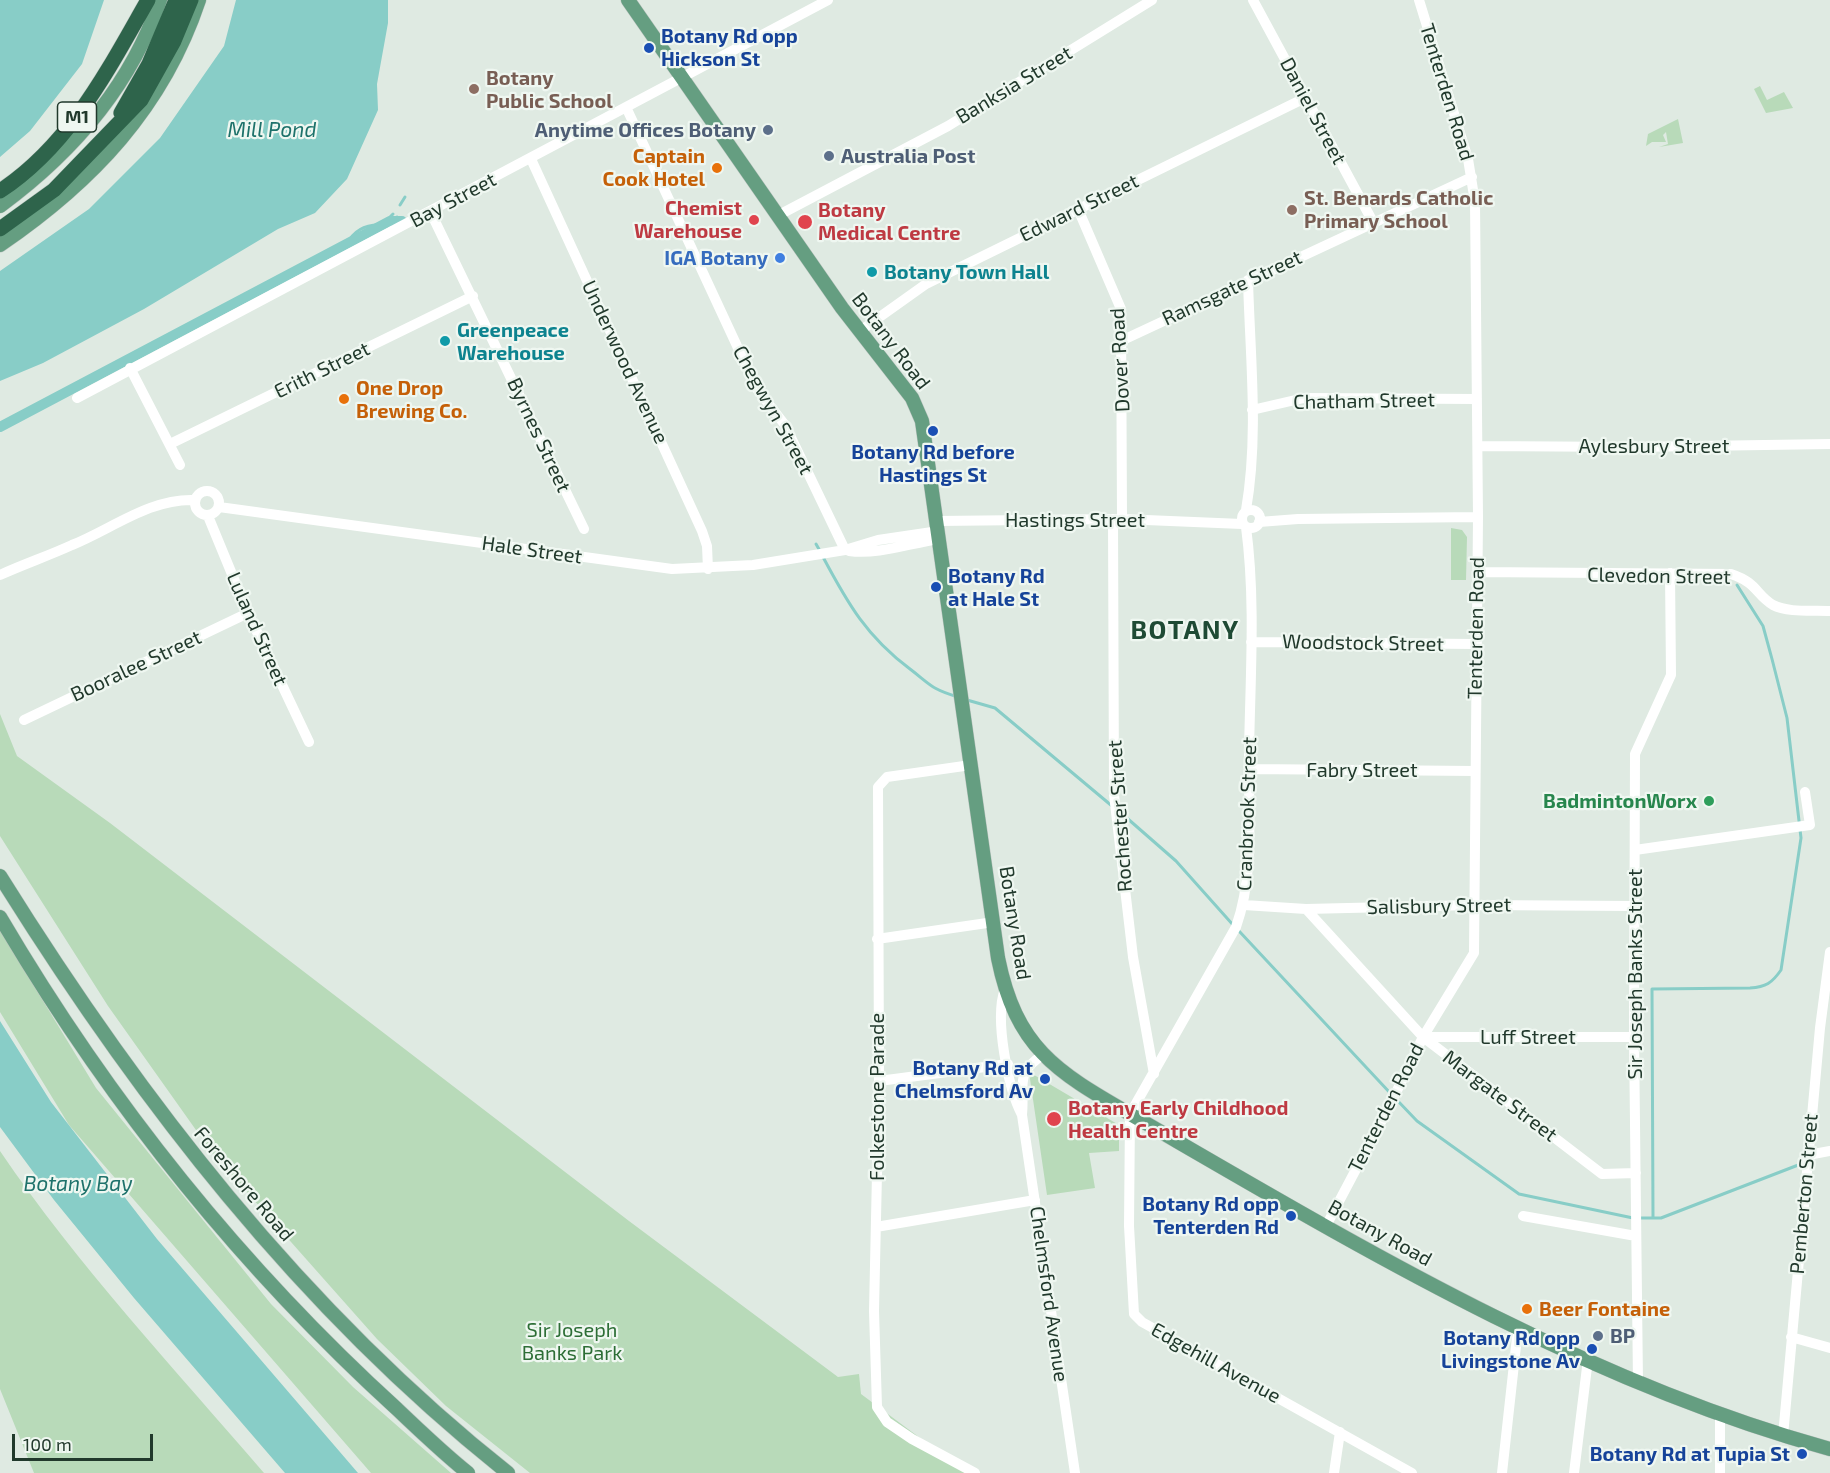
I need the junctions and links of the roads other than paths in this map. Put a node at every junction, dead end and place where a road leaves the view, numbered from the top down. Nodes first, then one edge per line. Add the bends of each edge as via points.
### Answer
1 (140, 0) edge
2 (148, 0) edge
3 (160, 0) edge
4 (176, 0) edge
5 (191, 0) edge
6 (199, 0) edge
7 (628, 0) edge
8 (828, 0) edge
9 (1152, 0) edge
10 (1253, 0) edge
11 (1419, 0) edge
12 (133, 27) junction
13 (681, 78) junction
14 (1305, 98) junction
15 (626, 106) junction
16 (114, 127) junction
17 (531, 159) junction
18 (1472, 177) junction
19 (0, 191) edge
20 (0, 206) edge
21 (1078, 209) junction
22 (431, 213) junction
23 (777, 216) junction
24 (1373, 222) junction
25 (0, 229) edge
26 (0, 245) edge
27 (1248, 280) junction
28 (473, 296) junction
29 (860, 331) junction
30 (1123, 340) junction
31 (130, 368) junction
32 (77, 398) dead end
33 (1478, 399) junction
34 (1252, 410) junction
35 (170, 444) junction
36 (1830, 444) edge
37 (1478, 446) junction
38 (180, 465) dead end
39 (195, 500) junction
40 (219, 507) junction
41 (208, 516) junction
42 (1478, 517) junction
43 (1117, 519) junction
44 (1251, 519) junction
45 (584, 529) dead end
46 (939, 530) junction
47 (845, 550) junction
48 (708, 564) junction
49 (1477, 572) junction
50 (1670, 573) junction
51 (0, 575) edge
52 (1830, 611) edge
53 (248, 613) junction
54 (1251, 642) junction
55 (1475, 644) junction
56 (24, 720) dead end
57 (309, 742) dead end
58 (971, 765) junction
59 (1249, 769) junction
60 (1475, 771) junction
61 (1805, 792) dead end
62 (1635, 850) junction
63 (0, 876) edge
64 (1244, 905) junction
65 (1474, 905) junction
66 (1634, 906) junction
67 (1306, 909) junction
68 (0, 917) edge
69 (994, 922) junction
70 (877, 939) junction
71 (1830, 952) edge
72 (1005, 989) junction
73 (1423, 1036) junction
74 (1634, 1037) junction
75 (1043, 1056) junction
76 (1008, 1064) junction
77 (1154, 1074) junction
78 (879, 1081) junction
79 (1130, 1114) junction
80 (1022, 1115) junction
81 (1830, 1151) edge
82 (1808, 1155) junction
83 (1636, 1173) junction
84 (1035, 1200) junction
85 (1523, 1216) dead end
86 (1326, 1226) junction
87 (876, 1227) junction
88 (1636, 1236) junction
89 (1518, 1328) junction
90 (1791, 1337) junction
91 (1830, 1348) edge
92 (1588, 1359) junction
93 (1638, 1383) junction
94 (1720, 1417) junction
95 (1340, 1432) junction
96 (1783, 1436) junction
97 (1830, 1449) edge
98 (468, 1473) edge
99 (508, 1473) edge
100 (975, 1473) edge
101 (1075, 1473) edge
102 (1334, 1473) edge
103 (1412, 1473) edge
104 (1502, 1473) edge
105 (1574, 1473) edge
106 (1720, 1473) edge

1 - 12 highway, M1
2 - 12 highway
3 - 20 main road via 132,63 109,101 60,156
4 - 16 highway, M1 via 149,64
5 - 16 highway, M1 via 158,74 141,100
6 - 26 main road via 160,86 118,145 43,216
7 - 13 main road, Botany Road
8 - 13 street, Bay Street
9 - 23 street, Banksia Street via 948,126
10 - 14 street, Daniel Street
11 - 18 street, Tenterden Road
12 - 19 highway, M1 via 101,85 80,113 33,165
13 - 15 street, Bay Street
13 - 23 main road, Botany Road
14 - 21 street, Edward Street
14 - 24 street, Daniel Street
15 - 17 street, Bay Street
15 - 47 street, Chegwyn Street via 757,388 785,425
16 - 25 highway, M1 via 54,190
17 - 22 street, Bay Street
17 - 48 street, Underwood Avenue via 706,543
18 - 24 street, Ramsgate Street
18 - 33 street, Tenterden Road
21 - 29 street, Edward Street via 926,284
21 - 30 street, Dover Road via 1121,309
22 - 28 street, Byrnes Street
22 - 31 street, Bay Street
23 - 29 main road, Botany Road
24 - 27 street, Ramsgate Street
27 - 30 street, Ramsgate Street
27 - 34 street, Cranbrook Street
28 - 35 street, Erith Street
28 - 45 street, Byrnes Street
29 - 46 main road, Botany Road via 918,409 927,441
30 - 43 street, Dover Road
31 - 32 street, Bay Street
31 - 35 street
33 - 34 street, Chatham Street via 1304,398
33 - 37 street, Tenterden Road
34 - 44 street, Cranbrook Street
35 - 38 street
36 - 37 street, Aylesbury Street
37 - 42 street, Tenterden Road
39 - 40 street via 203,492 211,491 219,499
39 - 41 street via 197,511
39 - 51 street via 172,499 151,507
40 - 41 street
40 - 48 street, Hale Street via 672,569
41 - 53 street, Luland Street
42 - 44 street, Hastings Street
42 - 49 street, Tenterden Road
43 - 44 street, Hastings Street
43 - 46 street, Hastings Street
43 - 77 street, Rochester Street via 1114,795 1133,957
44 - 54 street, Cranbrook Street
46 - 47 street, Hale Street
46 - 58 main road, Botany Road
47 - 48 street, Hale Street via 753,565
49 - 50 street, Clevedon Street
49 - 55 street, Tenterden Road
50 - 52 street, Clevedon Street via 1731,574 1747,580 1780,608
50 - 62 street, Sir Joseph Banks Street via 1671,675 1635,754
53 - 56 street, Booralee Street
53 - 57 street, Luland Street
54 - 55 street, Woodstock Street
54 - 59 street, Cranbrook Street
55 - 60 street, Tenterden Road
58 - 69 main road, Botany Road
58 - 70 street, Folkestone Parade via 887,777 878,787
59 - 60 street, Fabry Street
59 - 64 street, Cranbrook Street
60 - 65 street, Tenterden Road
61 - 62 street via 1810,825
62 - 66 street, Sir Joseph Banks Street
63 - 99 main road, Foreshore Road via 92,1019 200,1165 278,1256 364,1346 431,1410
64 - 67 street, Salisbury Street
64 - 77 street, Cranbrook Street via 1236,927
65 - 66 street, Salisbury Street
65 - 67 street, Salisbury Street
65 - 73 street, Tenterden Road via 1474,953
66 - 74 street, Sir Joseph Banks Street
67 - 73 street, Margate Street
68 - 98 main road via 73,1032 181,1181 346,1364
69 - 70 street
69 - 72 main road, Botany Road
70 - 78 street, Folkestone Parade
71 - 82 street, Pemberton Street
72 - 75 main road, Botany Road via 1019,1022
72 - 76 street, Chelmsford Avenue via 1001,1004
73 - 74 street, Luff Street
73 - 83 street, Margate Street via 1602,1174
73 - 86 street, Tenterden Road
74 - 83 street, Sir Joseph Banks Street
75 - 79 main road, Botany Road via 1075,1081
75 - 80 street, Chelmsford Avenue via 1023,1074
76 - 78 street
76 - 80 street, Chelmsford Avenue via 1014,1099
77 - 79 street, Cranbrook Street
78 - 87 street, Folkestone Parade
79 - 86 main road, Botany Road
79 - 95 street, Edgehill Avenue via 1129,1226 1134,1314
80 - 84 street, Chelmsford Avenue
81 - 82 street
82 - 90 street, Pemberton Street
83 - 88 street, Sir Joseph Banks Street
84 - 87 street
84 - 101 street, Chelmsford Avenue
85 - 88 street
86 - 89 main road, Botany Road
87 - 100 street, Folkestone Parade via 877,1407 887,1422 912,1439
88 - 93 street, Sir Joseph Banks Street
89 - 92 main road, Botany Road
89 - 104 street
90 - 91 street
90 - 96 street, Pemberton Street
92 - 93 main road, Botany Road
92 - 105 street
93 - 94 main road, Botany Road
94 - 96 main road, Botany Road
94 - 106 street
95 - 102 street
95 - 103 street, Edgehill Avenue
96 - 97 main road, Botany Road

